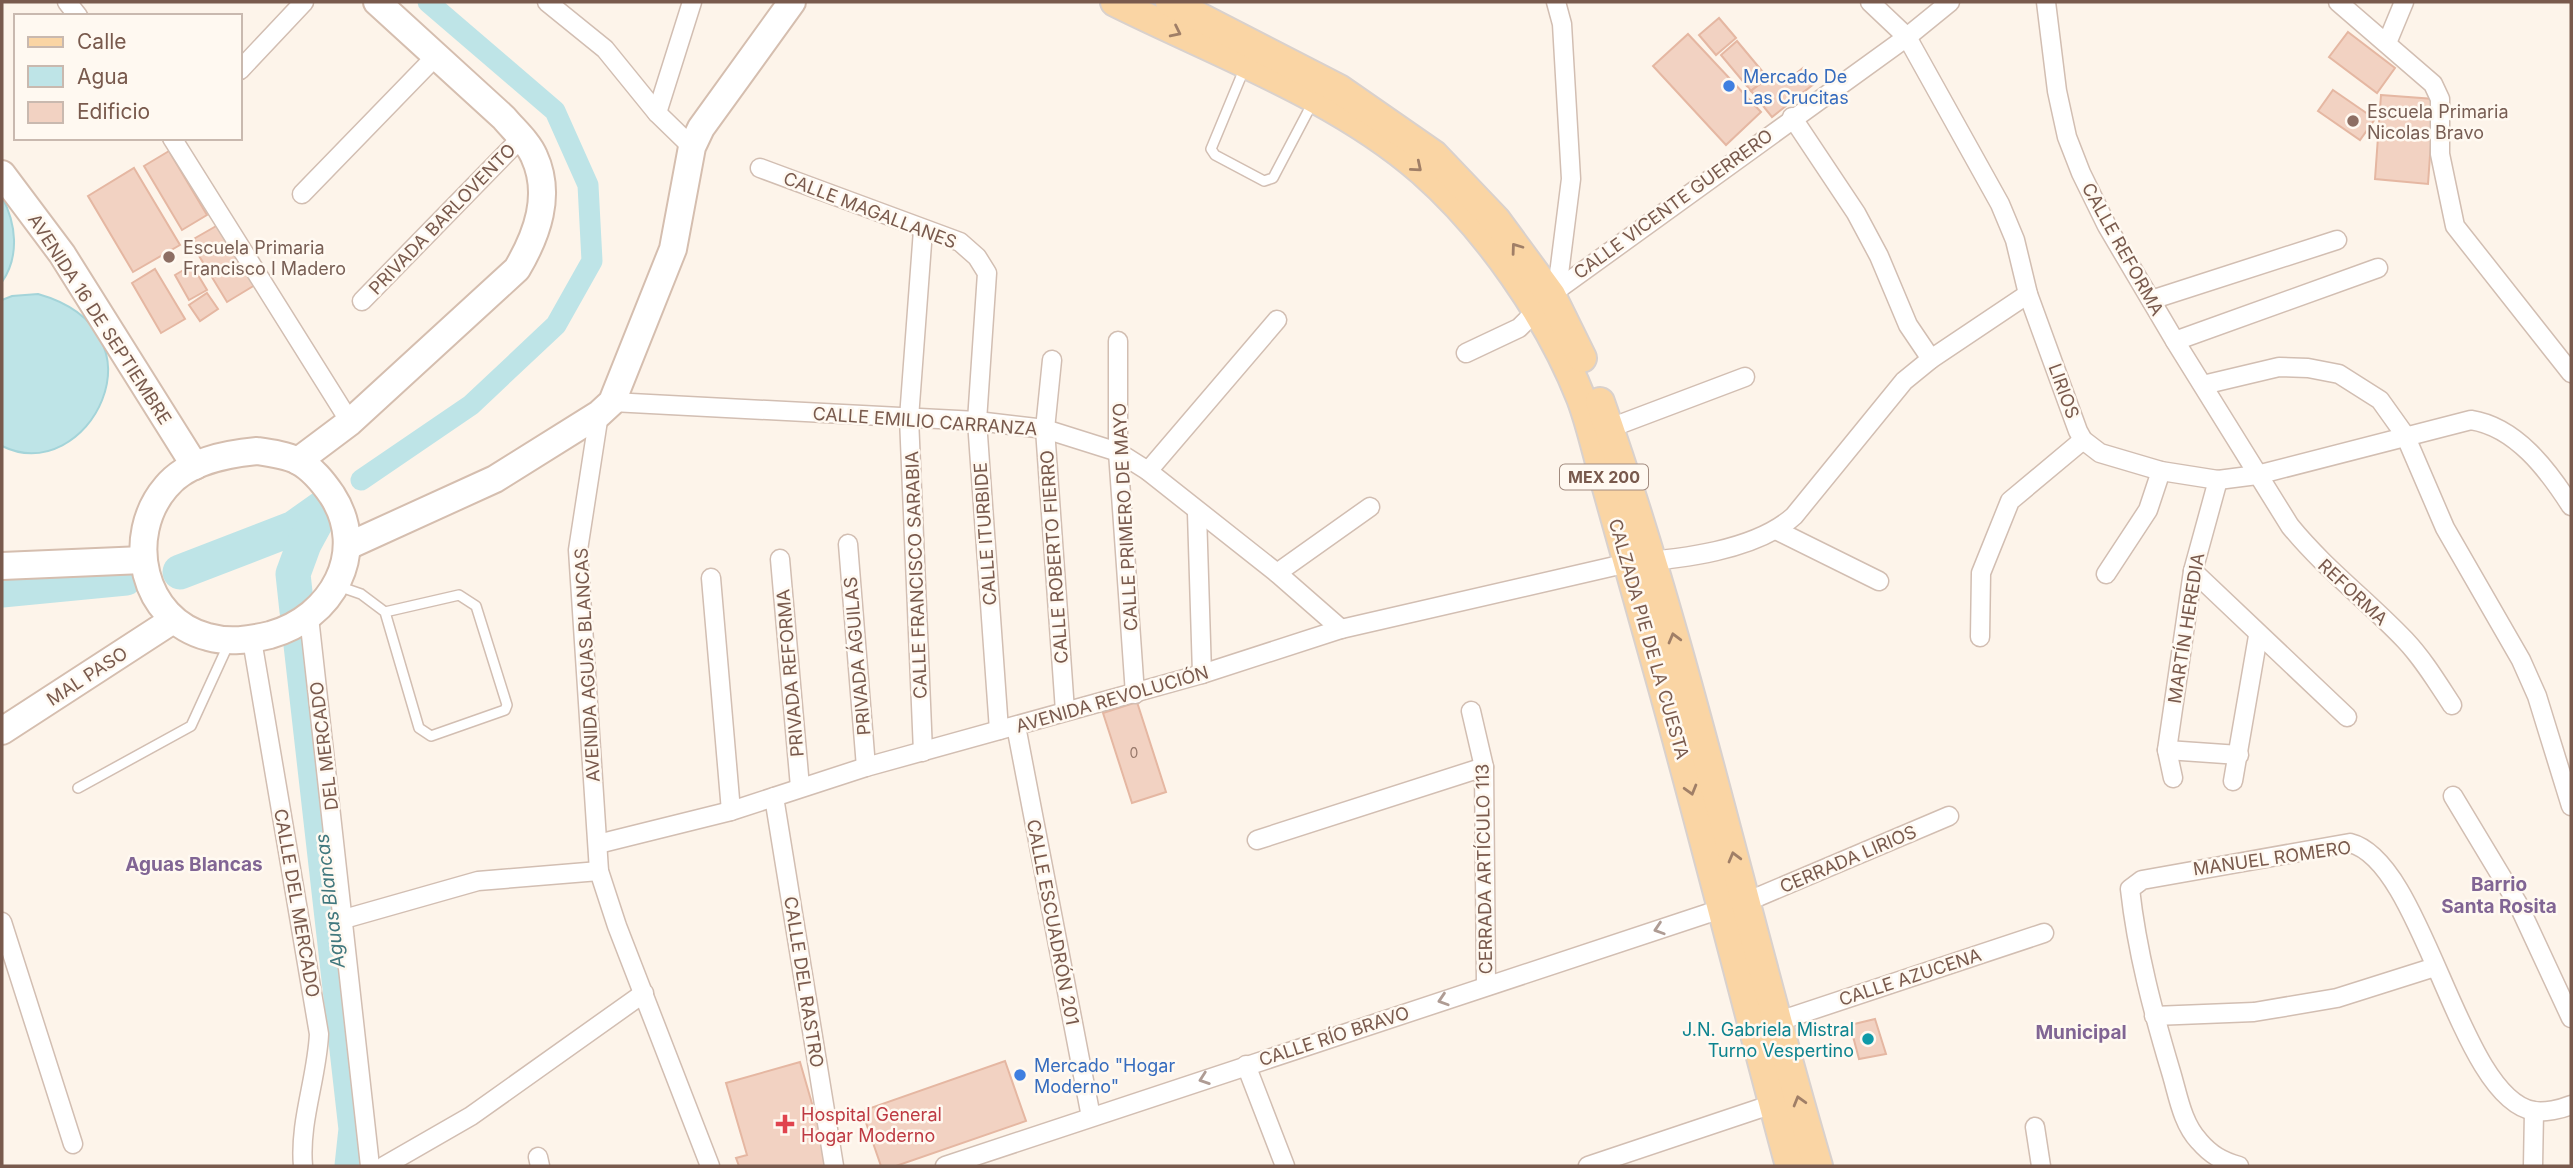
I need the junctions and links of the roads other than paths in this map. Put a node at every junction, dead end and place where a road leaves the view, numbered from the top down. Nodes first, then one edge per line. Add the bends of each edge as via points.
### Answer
1 (304, 2) edge
2 (377, 2) edge
3 (547, 2) edge
4 (692, 2) edge
5 (792, 2) edge
6 (1115, 2) edge
7 (1171, 2) edge
8 (1556, 2) edge
9 (1870, 2) edge
10 (1950, 2) edge
11 (2046, 2) edge
12 (2339, 2) edge
13 (2404, 2) edge
14 (1145, 8) edge
15 (1907, 37) junction
16 (2387, 43) junction
17 (437, 55) junction
18 (1246, 66) junction
19 (242, 68) edge
20 (1289, 75) junction
21 (1315, 99) junction
22 (657, 113) junction
23 (1792, 117) junction
24 (521, 138) junction
25 (173, 140) edge
26 (692, 147) junction
27 (760, 168) dead end
28 (2, 174) edge
29 (302, 194) dead end
30 (923, 230) junction
31 (2337, 240) dead end
32 (977, 257) joint
33 (2378, 268) dead end
34 (2028, 293) junction
35 (1548, 299) junction
36 (2151, 300) junction
37 (362, 301) dead end
38 (1276, 320) dead end
39 (1118, 341) dead end
40 (2175, 341) junction
41 (1466, 353) dead end
42 (1931, 359) junction
43 (1052, 360) dead end
44 (2571, 373) edge
45 (1745, 377) dead end
46 (2203, 385) junction
47 (606, 408) junction
48 (909, 418) junction
49 (977, 421) junction
50 (350, 422) junction
51 (1610, 428) junction
52 (1045, 429) junction
53 (2405, 435) junction
54 (2083, 440) junction
55 (1118, 452) junction
56 (298, 461) junction
57 (195, 466) junction
58 (1148, 471) junction
59 (2161, 471) junction
60 (2257, 475) junction
61 (2218, 480) junction
62 (2571, 506) edge
63 (1370, 507) dead end
64 (1198, 513) junction
65 (1778, 531) junction
66 (848, 544) dead end
67 (348, 546) junction
68 (780, 559) dead end
69 (143, 561) junction
70 (1641, 562) junction
71 (2, 566) edge
72 (2193, 571) junction
73 (1277, 573) junction
74 (2106, 574) dead end
75 (711, 578) dead end
76 (1879, 581) dead end
77 (337, 585) junction
78 (385, 612) junction
79 (309, 617) junction
80 (173, 620) junction
81 (1341, 629) junction
82 (2258, 636) junction
83 (1980, 637) dead end
84 (241, 640) junction
85 (1202, 674) junction
86 (1135, 694) junction
87 (2452, 705) dead end
88 (1065, 711) junction
89 (1471, 711) dead end
90 (2347, 717) dead end
91 (1007, 728) junction
92 (2, 731) edge
93 (2167, 750) junction
94 (923, 752) junction
95 (2239, 755) junction
96 (866, 767) junction
97 (1484, 767) junction
98 (2173, 778) dead end
99 (2233, 781) dead end
100 (800, 787) junction
101 (78, 788) dead end
102 (2453, 796) dead end
103 (774, 797) junction
104 (2571, 806) edge
105 (731, 811) junction
106 (1949, 816) dead end
107 (1256, 840) dead end
108 (598, 844) junction
109 (599, 870) junction
110 (1735, 905) junction
111 (344, 919) junction
112 (2, 922) edge
113 (2044, 933) dead end
114 (2435, 967) junction
115 (1486, 985) junction
116 (644, 993) junction
117 (2154, 1016) junction
118 (2571, 1018) edge
119 (1776, 1022) junction
120 (1246, 1065) junction
121 (1773, 1104) junction
122 (2571, 1105) edge
123 (2534, 1111) junction
124 (1091, 1117) junction
125 (2035, 1127) dead end
126 (73, 1144) dead end
127 (303, 1166) edge
128 (370, 1166) edge
129 (384, 1166) edge
130 (710, 1166) edge
131 (834, 1166) edge
132 (945, 1166) edge
133 (1284, 1166) edge
134 (1588, 1166) edge
135 (1790, 1166) edge
136 (1818, 1166) edge
137 (2041, 1166) edge
138 (2239, 1166) edge
139 (2533, 1166) edge

1 - 19 street
2 - 17 main road
3 - 22 street via 605,49
4 - 22 street
5 - 26 main road, AVENIDA AGUAS BLANCAS
6 - 14 main road, CALZADA PIE DE LA CUESTA / MEX 200
7 - 20 main road, CALZADA PIE DE LA CUESTA / MEX 200
8 - 35 street via 1562,24 1571,179
9 - 15 street, LIRIOS
10 - 15 street, CALLE VICENTE GUERRERO
11 - 36 street, CALLE REFORMA via 2067,137 2107,226
12 - 16 street
13 - 16 street
14 -> 18 main road, CALZADA PIE DE LA CUESTA / MEX 200
15 - 23 street, CALLE VICENTE GUERRERO
15 - 34 street, LIRIOS via 2000,204 2015,240
16 - 44 street via 2421,72 2440,99 2440,154 2455,226
17 - 24 main road
17 - 29 street
18 - 20 main road, CALZADA PIE DE LA CUESTA / MEX 200
18 - 21 lane via 1211,149 1264,181 1273,178
20 - 21 main road, CALZADA PIE DE LA CUESTA / MEX 200
35 -> 20 main road, CALZADA PIE DE LA CUESTA / MEX 200 via 1496,220 1434,155 1339,89
21 -> 35 main road, CALZADA PIE DE LA CUESTA / MEX 200 via 1378,136 1453,200
22 - 26 street
23 - 35 street, CALLE VICENTE GUERRERO
23 - 42 street via 1856,213 1908,326
24 - 37 street, PRIVADA BARLOVENTO
24 - 50 main road via 534,155 542,210 532,244 517,269
25 - 50 street
26 - 47 main road, AVENIDA AGUAS BLANCAS via 673,250
27 - 30 street, CALLE MAGALLANES
28 - 57 main road, AVENIDA 16 DE SEPTIEMBRE via 62,254
30 - 32 street, CALLE MAGALLANES via 960,242
30 - 48 street, CALLE FRANCISCO SARABIA
31 - 36 street
32 - 49 street, CALLE ITURBIDE via 987,273
33 - 40 street
34 - 42 street
34 - 54 street, LIRIOS
35 - 41 street, CALLE VICENTE GUERRERO via 1519,328
35 - 51 main road, CALZADA PIE DE LA CUESTA / MEX 200 via 1574,337
35 - 70 main road, CALZADA PIE DE LA CUESTA / MEX 200 via 1557,346 1582,400
36 - 40 street, CALLE REFORMA
38 - 58 street
39 - 55 street, CALLE PRIMERO DE MAYO
40 - 46 street, CALLE REFORMA
42 - 65 street via 1904,381
43 - 52 street, CALLE ROBERTO FIERRO
45 - 51 street
46 - 53 street via 2279,367 2339,374 2380,400
46 - 60 street, CALLE REFORMA
47 - 48 street, CALLE EMILIO CARRANZA
47 - 67 main road via 495,479
47 - 108 street, AVENIDA AGUAS BLANCAS via 578,550
48 - 49 street, CALLE EMILIO CARRANZA
48 - 94 street, CALLE FRANCISCO SARABIA
49 - 52 street, CALLE EMILIO CARRANZA
49 - 91 street, CALLE ITURBIDE
50 - 56 main road
51 - 70 main road, CALZADA PIE DE LA CUESTA / MEX 200
52 - 55 street, CALLE EMILIO CARRANZA
52 - 88 street, CALLE ROBERTO FIERRO
53 - 60 street, LIRIOS
53 - 62 street, LIRIOS via 2471,420 2488,423 2532,454
53 - 104 street via 2445,528 2538,696
54 - 59 street, LIRIOS via 2100,453
54 - 83 street via 2011,501 1981,573
55 - 58 street, CALLE EMILIO CARRANZA
55 - 86 street, CALLE PRIMERO DE MAYO
56 - 57 main road via 257,451 229,454
56 - 67 main road via 315,473 340,509
57 - 69 main road via 167,485 152,508 144,533
58 - 64 street, CALLE EMILIO CARRANZA
59 - 61 street, LIRIOS
59 - 74 street via 2148,510
60 - 61 street, LIRIOS
60 - 87 street, REFORMA via 2315,557 2404,639
61 - 72 street, MARTÍN HEREDIA
63 - 73 street
64 - 73 street, CALLE EMILIO CARRANZA
64 - 85 street
65 - 70 street, AVENIDA REVOLUCIÓN via 1751,542
65 - 76 street
66 - 96 street, PRIVADA ÁGUILAS
67 - 77 main road
68 - 100 street, PRIVADA REFORMA
69 - 71 main road
69 - 80 main road via 158,603
70 - 81 street, AVENIDA REVOLUCIÓN
70 - 110 main road, CALZADA PIE DE LA CUESTA / MEX 200
72 - 82 street
72 - 93 street, MARTÍN HEREDIA
73 - 81 street, CALLE EMILIO CARRANZA
75 - 105 street
77 - 78 lane via 361,594
77 - 79 main road
78 - 78 lane via 423,733 431,736 505,710 476,606 459,595
79 - 84 main road via 289,630
79 - 111 street, DEL MERCADO
80 - 84 main road via 189,631
80 - 92 main road, MAL PASO
81 - 85 street, AVENIDA REVOLUCIÓN
82 - 90 street
82 - 95 street
84 - 101 lane via 227,654 191,726
84 - 127 street, CALLE DEL MERCADO via 320,1034 305,1121
85 - 86 street, AVENIDA REVOLUCIÓN
86 - 88 street, AVENIDA REVOLUCIÓN
88 - 91 street, AVENIDA REVOLUCIÓN
89 - 97 street, CERRADA ARTÍCULO 113
91 - 94 street, AVENIDA REVOLUCIÓN
91 - 124 street, CALLE ESCUADRÓN 201
93 - 95 street
93 - 98 street, MARTÍN HEREDIA
94 - 96 street, AVENIDA REVOLUCIÓN
95 - 99 street
96 - 100 street, AVENIDA REVOLUCIÓN
97 - 107 street
97 - 115 street, CERRADA ARTÍCULO 113
100 - 103 street, AVENIDA REVOLUCIÓN
102 - 118 street via 2518,904
103 - 105 street, AVENIDA REVOLUCIÓN
103 - 131 street, CALLE DEL RASTRO
105 - 108 street, AVENIDA REVOLUCIÓN
106 - 110 street, CERRADA LIRIOS
108 - 109 street, AVENIDA AGUAS BLANCAS
109 - 111 street via 478,881
109 - 116 street, AVENIDA AGUAS BLANCAS
110 -> 115 street, CALLE RÍO BRAVO
110 - 119 main road, CALZADA PIE DE LA CUESTA / MEX 200
110 - 121 main road, CALZADA PIE DE LA CUESTA / MEX 200
111 - 128 street, DEL MERCADO
112 - 126 street
113 - 119 street, CALLE AZUCENA
114 - 117 street via 2323,1000 2254,1012
114 - 117 street, MANUEL ROMERO via 2390,873 2360,846 2350,843 2158,876 2130,889
114 - 123 street, MANUEL ROMERO via 2496,1085
115 -> 120 street, CALLE RÍO BRAVO
116 - 129 street via 471,1116
116 - 130 street, AVENIDA AGUAS BLANCAS
117 - 138 street, MANUEL ROMERO via 2186,1120 2218,1159
136 -> 119 main road, CALZADA PIE DE LA CUESTA / MEX 200
120 -> 124 street, CALLE RÍO BRAVO
120 - 133 street
121 - 134 street
121 - 135 main road, CALZADA PIE DE LA CUESTA / MEX 200
122 - 123 street
123 - 139 street
124 - 132 street, CALLE RÍO BRAVO
125 - 137 street

